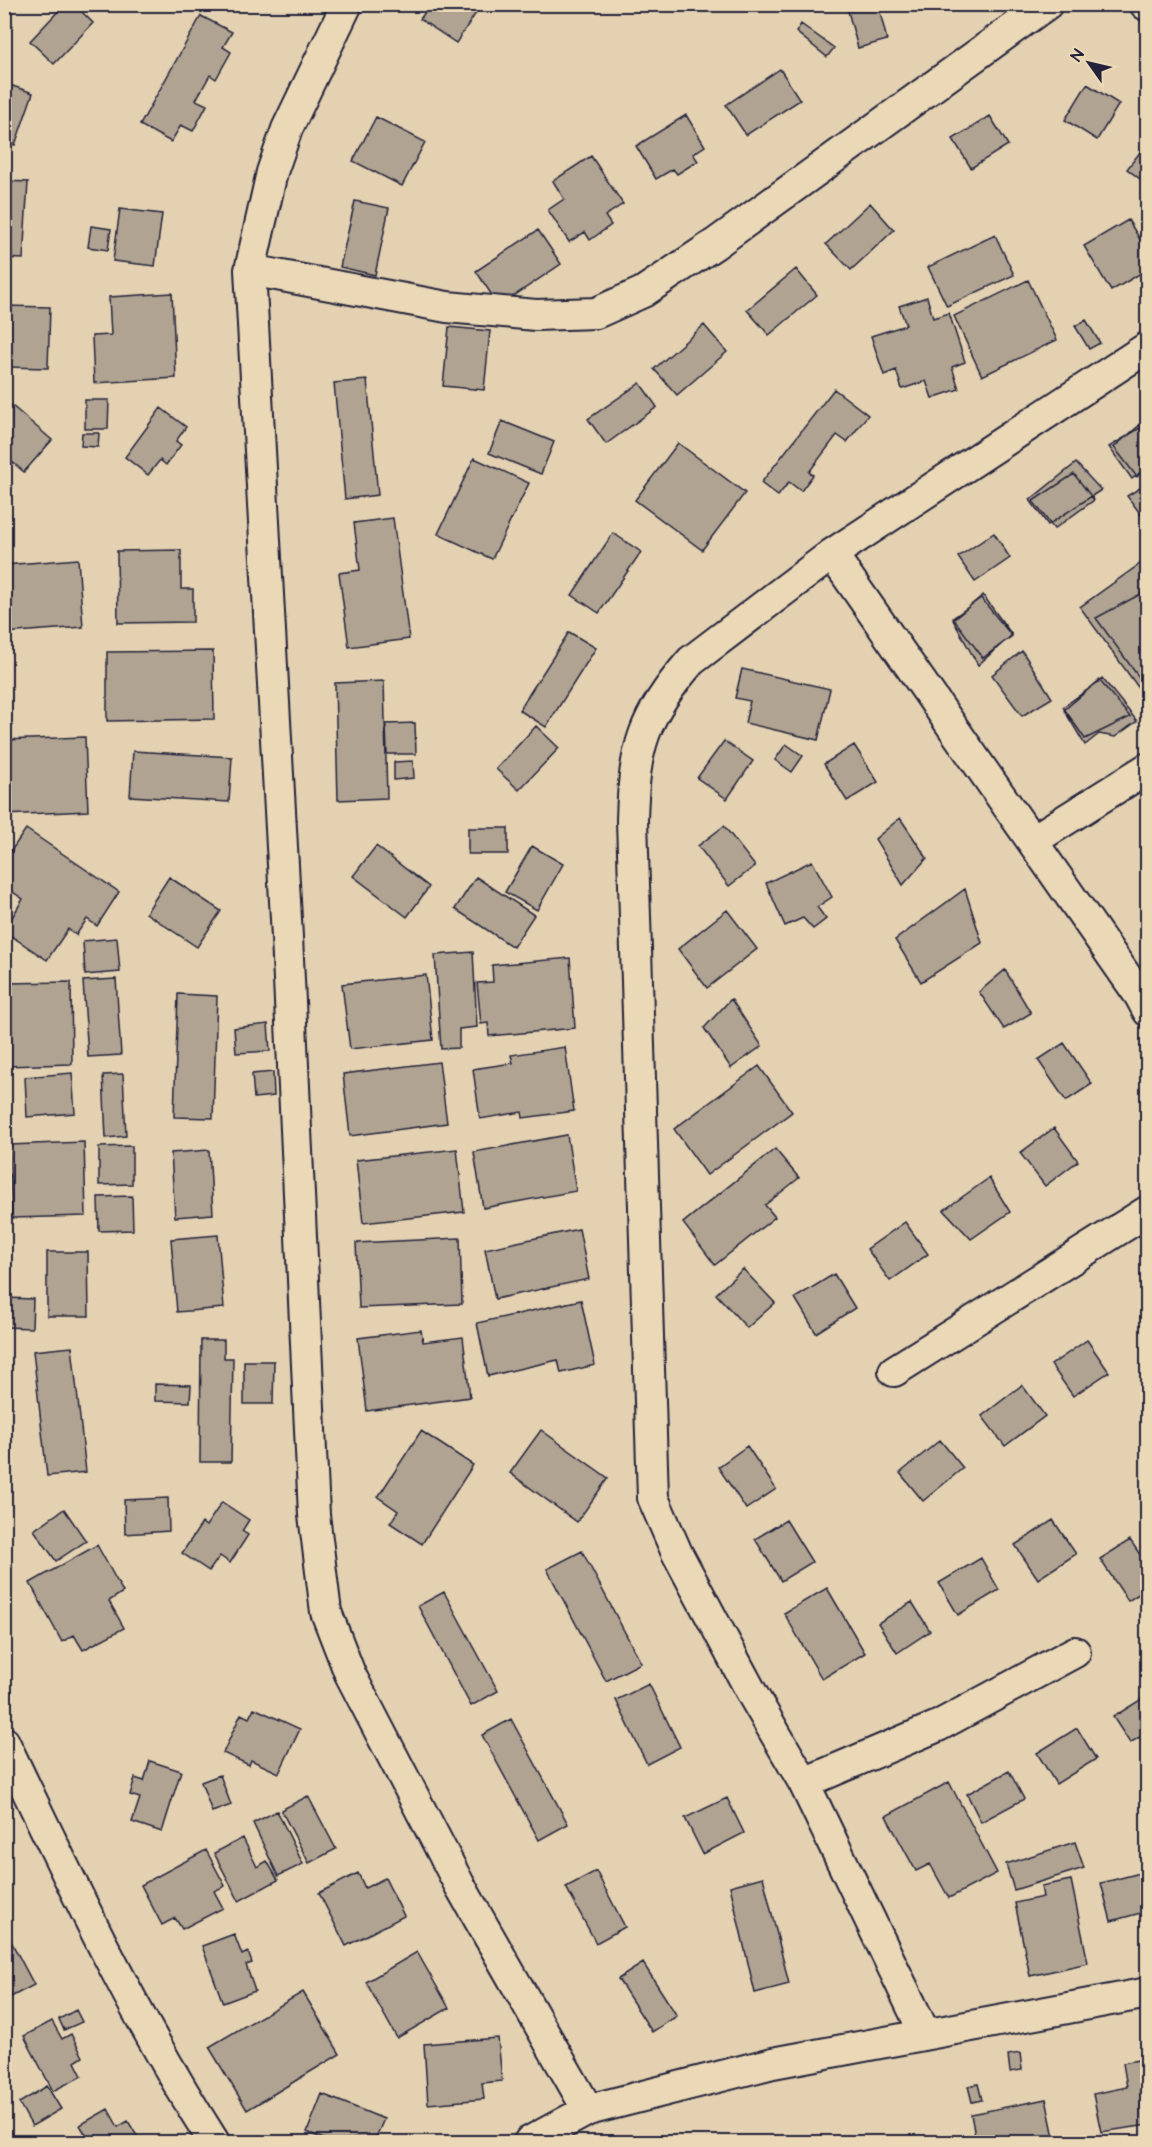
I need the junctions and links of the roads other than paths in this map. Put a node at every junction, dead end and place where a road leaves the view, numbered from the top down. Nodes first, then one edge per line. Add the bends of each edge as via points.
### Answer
1 (347, 4) edge
2 (1047, 4) edge
3 (250, 270) junction
4 (1148, 346) edge
5 (832, 554) junction
6 (1148, 768) edge
7 (1032, 841) junction
8 (1148, 1011) edge
9 (1148, 1211) edge
10 (894, 1371) dead end
11 (1075, 1652) dead end
12 (4, 1742) edge
13 (804, 1783) junction
14 (1148, 1993) edge
15 (925, 2034) junction
16 (588, 2110) junction
17 (545, 2138) edge
18 (214, 2142) edge

1 - 3 street via 283,140
2 - 3 street via 715,244 644,292 596,313 536,315 447,307
3 - 16 street via 314,1515 326,1612 350,1674 459,1884
4 - 5 street
5 - 7 street
5 - 13 street via 691,661 677,677 648,723 637,752 632,819 653,1498 682,1564
6 - 7 street
7 - 8 street
9 - 10 street
11 - 13 street via 938,1726
12 - 18 street via 116,1972 175,2081
13 - 15 street
14 - 15 street
15 - 16 street via 773,2063
16 - 17 street

